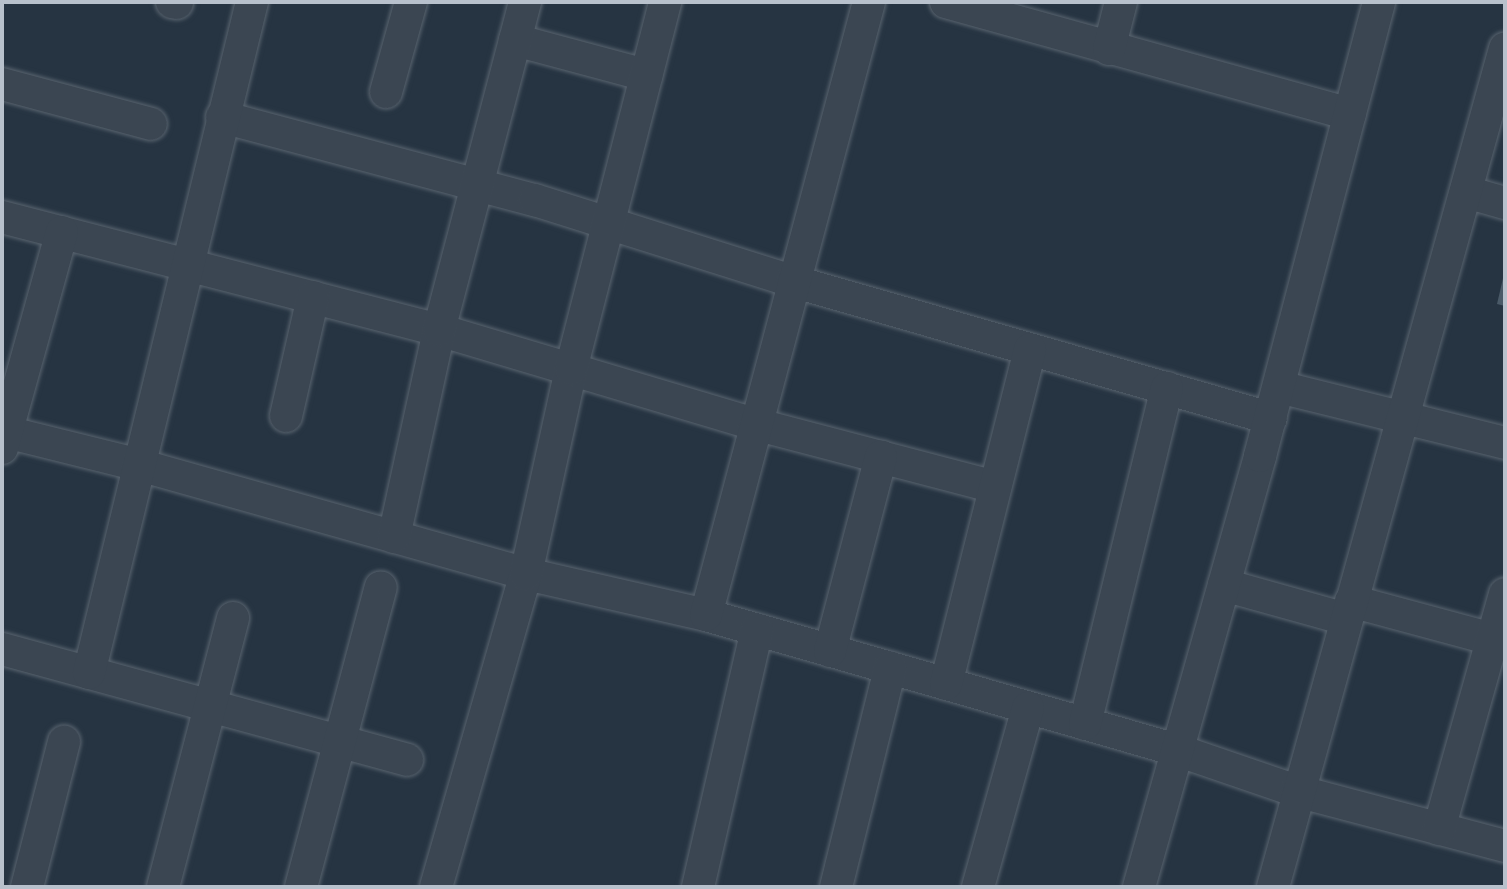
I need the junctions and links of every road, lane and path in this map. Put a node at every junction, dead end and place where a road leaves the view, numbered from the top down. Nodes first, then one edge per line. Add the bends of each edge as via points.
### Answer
1 (252, 2) edge
2 (411, 2) edge
3 (525, 2) edge
4 (665, 2) edge
5 (869, 2) edge
6 (946, 2) edge
7 (1121, 2) edge
8 (1379, 2) edge
9 (515, 40) junction
10 (1108, 49) junction
11 (1505, 49) edge
12 (646, 75) junction
13 (2, 84) edge
14 (386, 92) dead end
15 (1350, 114) junction
16 (222, 117) junction
17 (151, 124) dead end
18 (477, 185) junction
19 (1466, 192) junction
20 (1505, 203) edge
21 (2, 217) edge
22 (608, 223) junction
23 (62, 232) junction
24 (187, 264) junction
25 (792, 281) junction
26 (313, 297) junction
27 (439, 330) junction
28 (1030, 349) junction
29 (571, 369) junction
30 (1279, 387) junction
31 (1167, 388) junction
32 (286, 416) dead end
33 (1271, 418) junction
34 (1404, 418) junction
35 (755, 424) junction
36 (3, 437) edge
37 (1505, 443) edge
38 (881, 457) junction
39 (139, 465) junction
40 (995, 487) junction
41 (394, 537) junction
42 (526, 574) junction
43 (1224, 585) junction
44 (381, 587) dead end
45 (1505, 594) edge
46 (1349, 610) junction
47 (706, 615) junction
48 (233, 618) dead end
49 (757, 630) junction
50 (1492, 639) junction
51 (2, 649) edge
52 (830, 651) junction
53 (890, 668) junction
54 (89, 673) junction
55 (946, 684) junction
56 (213, 707) junction
57 (1028, 708) junction
58 (1085, 724) junction
59 (339, 741) junction
60 (64, 742) dead end
61 (1177, 750) junction
62 (407, 760) dead end
63 (1297, 791) junction
64 (1439, 829) junction
65 (1505, 846) edge
66 (27, 887) edge
67 (163, 887) edge
68 (301, 887) edge
69 (436, 887) edge
70 (698, 887) edge
71 (836, 887) edge
72 (978, 887) edge
73 (1139, 887) edge
74 (1273, 887) edge

1 - 16 street
2 - 14 street
3 - 9 street
4 - 12 street
5 - 25 street
6 - 10 street
7 - 10 street
8 - 15 street
9 - 12 street
9 - 18 street
10 - 15 street
11 - 19 street
12 - 22 street
13 - 17 street
15 - 30 street
16 - 18 street
16 - 24 street
18 - 22 street
18 - 27 street
19 - 20 street
19 - 34 street
21 - 23 street
22 - 25 street
22 - 29 street
23 - 24 street
23 - 36 street
24 - 26 street
24 - 39 street
25 - 28 street
25 - 35 street
26 - 27 street
26 - 32 street
27 - 29 street
27 - 41 street
28 - 31 street
28 - 40 street
29 - 35 street
29 - 42 street
30 - 33 street
30 - 34 street
31 - 33 street
31 - 58 street
33 - 43 street
34 - 37 street
34 - 46 street
35 - 38 street
35 - 47 street
36 - 39 street
38 - 40 street
38 - 52 street
39 - 41 street
39 - 54 street
40 - 55 street
41 - 42 street
42 - 47 street
42 - 69 street
43 - 46 street
43 - 61 street
44 - 59 street
45 - 50 street
46 - 50 street
46 - 63 street
47 - 49 street
48 - 56 street
49 - 52 street
49 - 70 street
50 - 64 street
51 - 54 street
52 - 53 street
53 - 55 street
53 - 71 street
54 - 56 street
55 - 57 street
56 - 59 street
56 - 67 street
57 - 58 street
57 - 72 street
58 - 61 street
59 - 62 street
59 - 68 street
60 - 66 street
61 - 63 street
61 - 73 street
63 - 64 street
63 - 74 street
64 - 65 street

